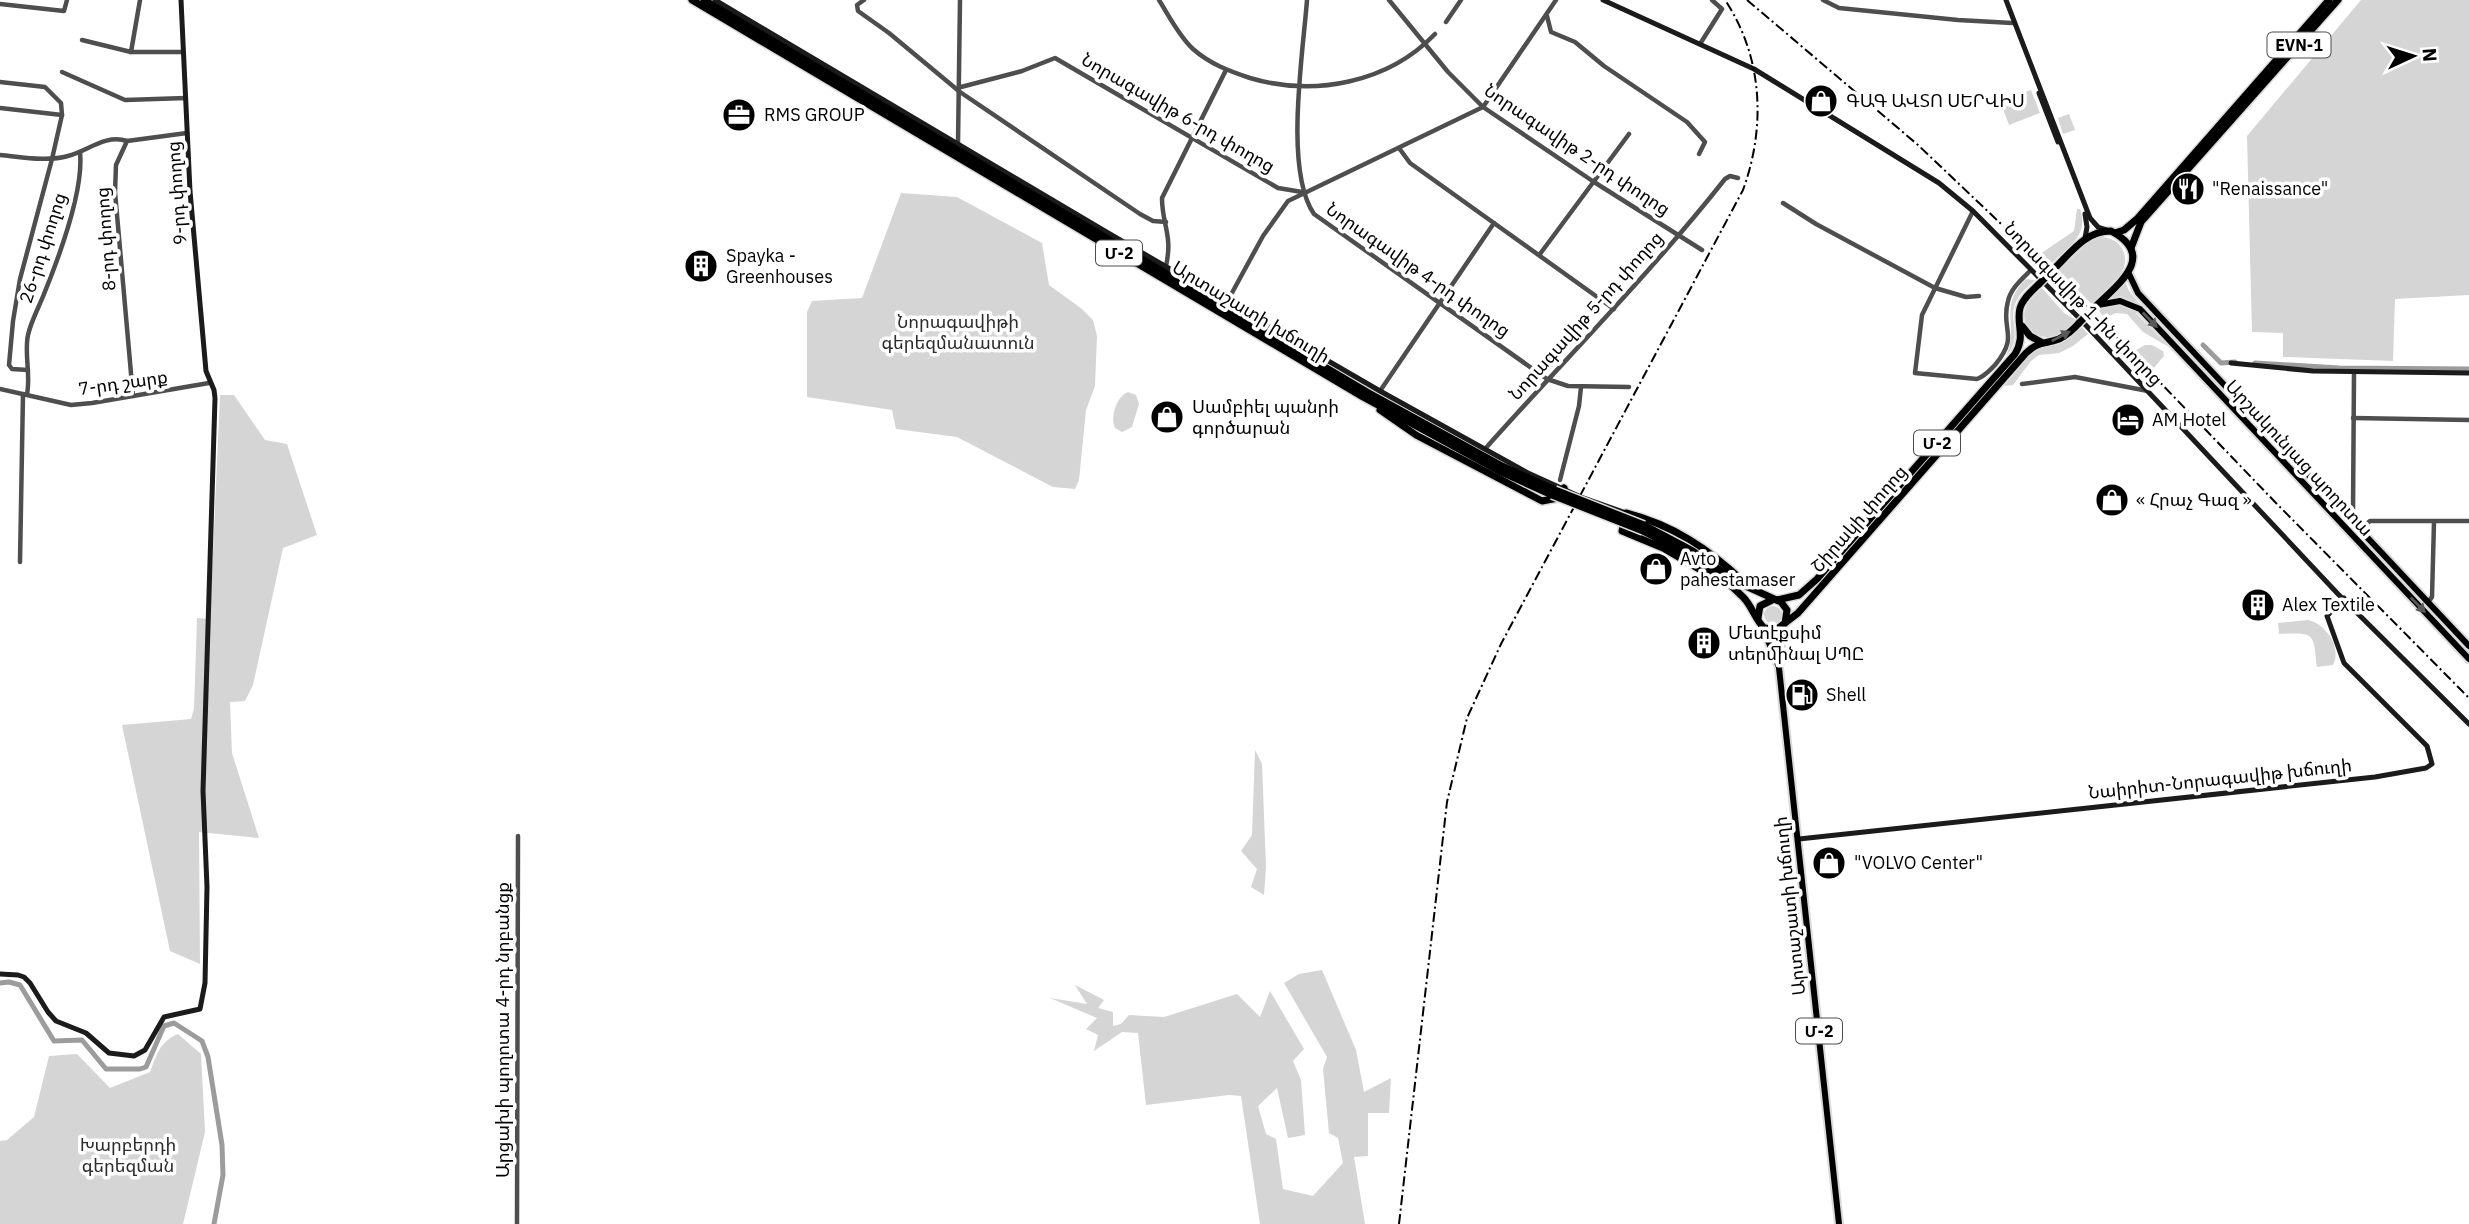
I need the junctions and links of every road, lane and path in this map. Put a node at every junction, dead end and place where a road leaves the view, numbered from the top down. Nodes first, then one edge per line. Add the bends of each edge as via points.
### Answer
1 (67, 0) edge
2 (140, 0) edge
3 (181, 0) edge
4 (692, 0) edge
5 (704, 0) edge
6 (715, 0) edge
7 (864, 0) edge
8 (960, 0) edge
9 (1159, 0) edge
10 (1307, 0) edge
11 (1390, 0) edge
12 (1461, 0) edge
13 (1556, 0) edge
14 (1603, 0) edge
15 (1712, 0) edge
16 (1823, 0) edge
17 (2005, 0) edge
18 (2329, 0) edge
19 (2338, 0) edge
20 (0, 4) edge
21 (1546, 16) junction
22 (1446, 22) dead end
23 (2013, 23) junction
24 (1435, 34) dead end
25 (82, 40) dead end
26 (1425, 44) junction
27 (1700, 45) junction
28 (131, 51) junction
29 (183, 51) junction
30 (1226, 70) junction
31 (62, 72) dead end
32 (0, 82) edge
33 (1300, 87) junction
34 (960, 89) junction
35 (186, 98) junction
36 (1483, 107) junction
37 (0, 108) edge
38 (62, 114) junction
39 (187, 133) junction
40 (1629, 134) dead end
41 (1192, 139) junction
42 (127, 141) junction
43 (958, 144) junction
44 (1399, 148) junction
45 (80, 152) junction
46 (1699, 154) dead end
47 (0, 155) edge
48 (52, 159) junction
49 (1738, 178) dead end
50 (1594, 182) junction
51 (1302, 192) junction
52 (1783, 203) dead end
53 (1973, 211) junction
54 (1167, 222) junction
55 (1494, 223) junction
56 (2110, 232) junction
57 (1678, 236) junction
58 (2085, 238) junction
59 (2131, 248) junction
60 (1702, 250) dead end
61 (1540, 254) junction
62 (1166, 266) junction
63 (2031, 270) junction
64 (2129, 274) junction
65 (1935, 288) junction
66 (1979, 296) dead end
67 (1440, 301) junction
68 (1227, 302) junction
69 (2097, 306) junction
70 (1614, 309) junction
71 (2021, 326) junction
72 (2041, 342) junction
73 (2231, 363) dead end
74 (28, 370) junction
75 (2354, 372) junction
76 (2469, 373) edge
77 (1547, 379) junction
78 (209, 383) junction
79 (2022, 384) dead end
80 (1581, 387) junction
81 (1629, 387) dead end
82 (0, 389) edge
83 (1380, 391) junction
84 (2149, 391) junction
85 (25, 394) junction
86 (133, 396) junction
87 (1363, 397) junction
88 (2353, 418) junction
89 (2469, 420) edge
90 (1485, 449) junction
91 (1560, 480) dead end
92 (1564, 488) junction
93 (1554, 492) junction
94 (1626, 513) junction
95 (2348, 519) junction
96 (2469, 521) edge
97 (2434, 522) junction
98 (1644, 528) junction
99 (2359, 530) junction
100 (20, 562) dead end
101 (1739, 592) junction
102 (1755, 592) junction
103 (2344, 598) junction
104 (1775, 600) junction
105 (2427, 602) junction
106 (1759, 621) junction
107 (1784, 624) junction
108 (2469, 646) edge
109 (2469, 659) edge
110 (1779, 668) junction
111 (2469, 724) edge
112 (518, 836) dead end
113 (1799, 839) junction
114 (0, 974) edge
115 (517, 1224) edge
116 (1839, 1224) edge

1 - 20 street via 64,11
2 - 28 street
3 - 29 street, 9-րդ փողոց
4 - 87 highway, Արտաշատի խճուղի / Մ-2
5 - 93 highway, Արտաշատի խճուղի / Մ-2 via 1335,374
6 - 43 street, Արտաշատի խճուղի
7 - 34 street via 857,5 858,11
8 - 34 street
9 - 30 street via 1191,47
10 - 33 street
11 - 26 street, Նորագավիթ 2-րդ փողոց
12 - 22 street
13 - 21 street
14 - 27 street, Նորագավիթ 1-ին փողոց
15 - 27 street via 1722,9
16 - 23 street via 1839,8
17 - 23 street
18 - 56 highway, Շիրակի փողոց / EVN-1 via 2137,219 2123,230
19 - 59 highway, EVN-1 via 2141,222
21 - 36 street
21 - 46 street via 1550,32 1575,42 1698,132 1705,145
23 - 56 street via 2091,218
23 - 58 street via 2087,220
24 - 26 street
25 - 28 street
26 - 33 street via 1407,58 1348,83
26 - 36 street, Նորագավիթ 2-րդ փողոց
27 - 53 street, Նորագավիթ 1-ին փողոց via 1754,69 1939,183
28 - 29 street
29 - 35 street, 9-րդ փողոց
30 - 33 street via 1271,84
30 - 41 street
31 - 35 street via 125,100
32 - 38 street via 46,87 61,103
33 - 51 street via 1297,140
34 - 41 street, Նորագավիթ 6-րդ փողոց via 1055,58
34 - 43 street
34 - 54 street via 1140,214
35 - 39 street, 9-րդ փողոց
36 - 44 street
36 - 50 street, Նորագավիթ 2-րդ փողոց
37 - 38 street
38 - 48 street
39 - 42 street
39 - 78 street, 9-րդ փողոց
40 - 50 street
41 - 51 street, Նորագավիթ 6-րդ փողոց via 1278,188
41 - 54 street via 1162,198
42 - 45 street via 94,144
42 - 86 street, 8-րդ փողոց via 116,165 115,192
43 - 62 street, Արտաշատի խճուղի
44 - 51 street
44 - 55 street via 1410,163
45 - 48 street
45 - 74 street, 26-րդ փողոց via 82,167 71,212 28,335
47 - 48 street
48 - 74 street via 13,321 9,365
49 - 57 street, Նորագավիթ 5-րդ փողոց via 1725,180
50 - 57 street, Նորագավիթ 2-րդ փողոց
50 - 61 street
51 - 67 street, Նորագավիթ 4-րդ փողոց via 1314,214
51 - 68 street via 1288,201 1263,236
52 - 65 street
53 - 63 street, Նորագավիթ 1-ին փողոց
53 - 65 street
54 - 62 street
55 - 61 street
55 - 67 street
56 - 58 highway, Շիրակի փողոց / Մ-2
56 - 59 highway
57 - 60 street, Նորագավիթ 2-րդ փողոց
57 - 70 street, Նորագավիթ 5-րդ փողոց
58 - 71 highway, Շիրակի փողոց / Մ-2, bridge via 2024,300
59 - 64 highway
61 - 70 street
62 - 68 street, Արտաշատի խճուղի
63 - 65 street via 2010,296 2009,341 2004,354 1977,379 1915,373 1922,315
63 - 84 street, Նորագավիթ 1-ին փողոց
64 - 69 highway, Շիրակի փողոց / Մ-2
64 - 95 main road, Արշակունյաց պողոտա via 2143,299
65 - 66 street
67 - 77 street, Նորագավիթ 4-րդ փողոց
67 - 83 street
68 - 83 street, Արտաշատի խճուղի
72 -> 69 highway, Շիրակի փողոց / Մ-2, bridge via 2068,334
69 -> 109 main road, Արշակունյաց պողոտա via 2120,300 2140,309
70 - 77 street, Նորագավիթ 5-րդ փողոց
71 - 72 highway
71 - 104 highway, Շիրակի փողոց / Մ-2 via 2015,354 1817,579 1799,595
72 - 107 highway, Շիրակի փողոց / Մ-2 via 1990,391
73 - 75 street
74 - 85 street, 26-րդ փողոց
75 - 76 street
75 - 88 street
77 - 80 street, Նորագավիթ 4-րդ փողոց
77 - 90 street, Նորագավիթ 5-րդ փողոց
78 - 86 street, 7-րդ շարք
78 - 114 street, 9-րդ փողոց via 215,398 203,791 205,983 200,1009 164,1017 145,1050 118,1056 86,1033 56,1021 24,977
79 - 84 street via 2075,377
80 - 81 street, Նորագավիթ 4-րդ փողոց
80 - 91 street
82 - 85 street, 7-րդ շարք
83 - 90 street, Արտաշատի խճուղի
84 - 103 street, Նորագավիթ 1-ին փողոց
85 - 86 street, 7-րդ շարք via 71,405
85 - 100 street, 26-րդ փողոց
87 - 92 highway via 1416,435 1542,501 1558,498
87 - 93 highway, Արտաշատի խճուղի / Մ-2 via 1499,471
88 - 89 street
88 - 95 street via 2353,513
90 - 92 street, Արտաշատի խճուղի
92 - 94 street, Արտաշատի խճուղի
93 - 98 highway, Արտաշատի խճուղի / Մ-2, bridge
94 - 101 highway via 1622,531
94 - 102 highway via 1691,539
95 - 99 main road, Արշակունյաց պողոտա
96 - 97 street
97 - 99 street via 2370,521
97 - 105 street via 2432,597
98 - 101 highway, Արտաշատի խճուղի / Մ-2
98 - 102 highway, Արտաշատի խճուղի / Մ-2 via 1693,551
99 - 105 main road, Արշակունյաց պողոտա
101 - 106 highway, Արտաշատի խճուղի / Մ-2
102 - 104 highway, Արտաշատի խճուղի / Մ-2
103 - 111 street, Նորագավիթ 1-ին փողոց
103 - 113 street, Նաիրիտ-Նորագավիթ խճուղի via 2327,615 2344,663 2427,746 2432,764 2426,768
104 - 106 highway, Մ-2 via 1760,606
104 - 107 highway, Արտաշատի խճուղի / Մ-2 via 1787,610
105 - 108 main road, Արշակունյաց պողոտա
106 - 107 highway via 1772,630
106 - 110 main road, Արտաշատի խճուղի / Մ-2
107 - 110 main road, Արտաշատի խճուղի / Մ-2
110 - 113 main road, Արտաշատի խճուղի / Մ-2
112 - 115 street, Արցախի պողոտա 4-րդ նրբանցք
113 - 116 main road, Արտաշատի խճուղի / Մ-2

